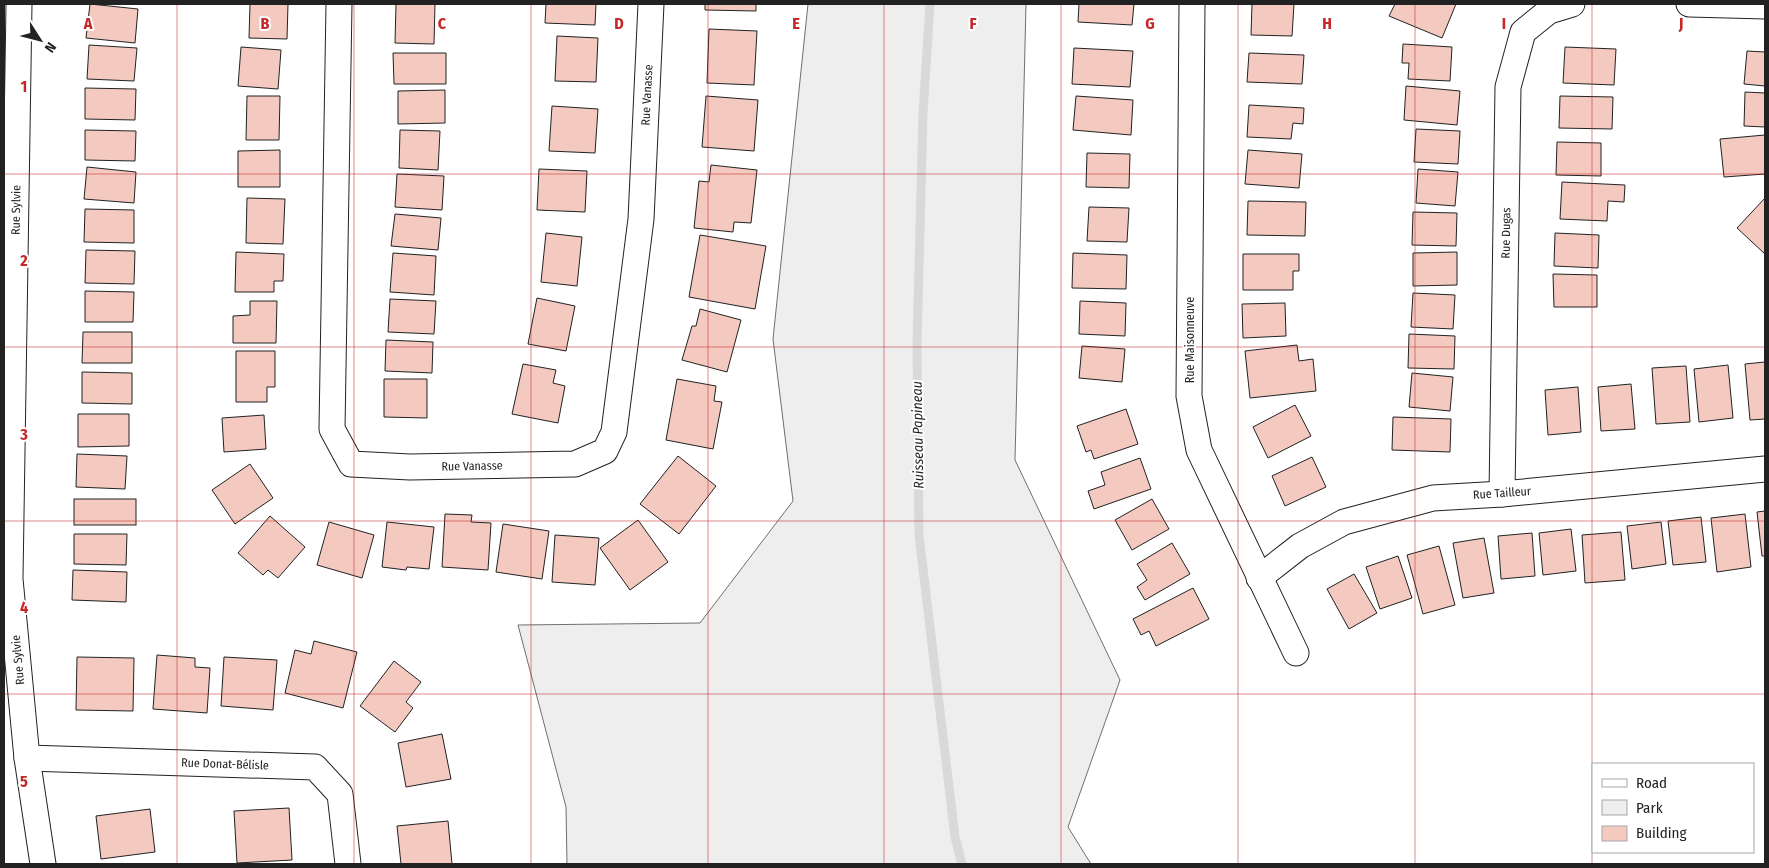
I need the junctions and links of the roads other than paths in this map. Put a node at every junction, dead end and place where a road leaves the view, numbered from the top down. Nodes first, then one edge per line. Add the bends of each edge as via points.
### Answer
1 (18, 4) edge
2 (339, 4) edge
3 (651, 4) edge
4 (1192, 4) edge
5 (1572, 4) edge
6 (1689, 4) edge
7 (1765, 6) edge
8 (1765, 468) edge
9 (1502, 494) junction
10 (1259, 578) junction
11 (1296, 653) dead end
12 (27, 758) junction
13 (42, 864) edge
14 (348, 864) edge

1 - 12 street, Rue Sylvie via 10,580
2 - 3 street, Rue Vanasse via 332,429 351,464 410,467 575,464 604,451 614,432 641,219
4 - 10 street, Rue Maisonneuve via 1189,396 1199,450
5 - 9 street, Rue Dugas via 1549,11 1524,32 1508,87
6 - 7 street
8 - 9 street, Rue Tailleur
9 - 10 street, Rue Tailleur via 1433,498 1344,522 1300,546
10 - 11 street, Rue Maisonneuve
12 - 13 street, Rue Sylvie
12 - 14 street, Rue Donat-Bélisle via 316,767 340,794

